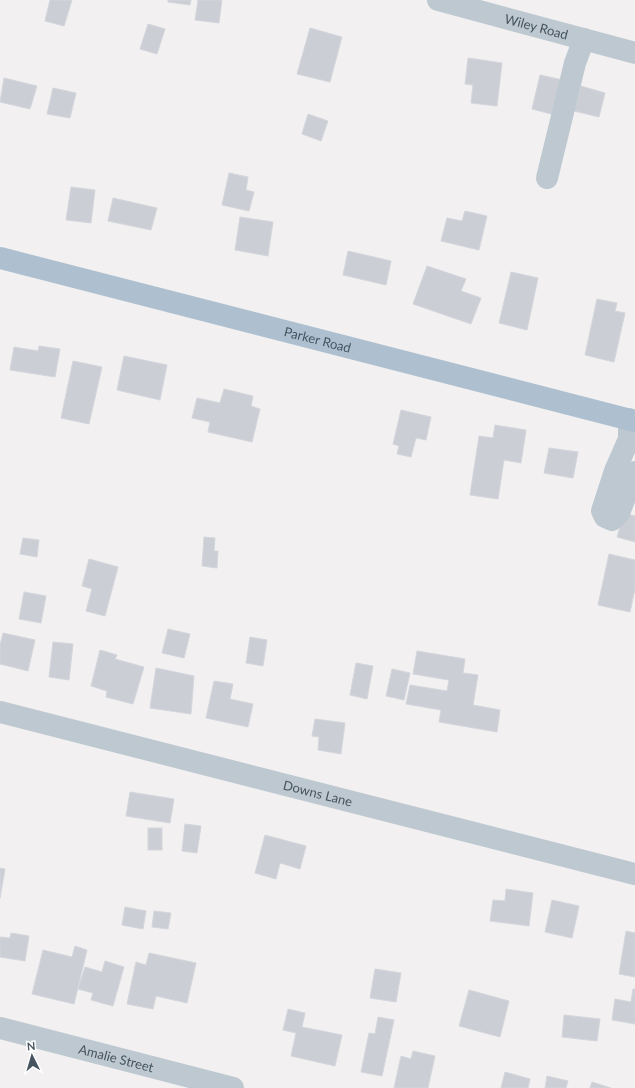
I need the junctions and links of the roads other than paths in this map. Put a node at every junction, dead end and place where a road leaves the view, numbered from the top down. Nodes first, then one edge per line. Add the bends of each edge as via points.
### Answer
1 (438, 0) edge
2 (584, 39) junction
3 (635, 53) edge
4 (547, 178) dead end
5 (0, 258) edge
6 (632, 420) edge
7 (635, 472) edge
8 (0, 712) edge
9 (635, 874) edge
10 (0, 1028) edge
11 (233, 1088) edge

1 - 2 street, Wiley Road
2 - 3 street, Wiley Road
2 - 4 street via 575,63
5 - 6 main road, Parker Road
6 - 7 street via 629,439 602,511 606,517 612,520 619,513
8 - 9 street, Downs Lane
10 - 11 street, Amalie Street

